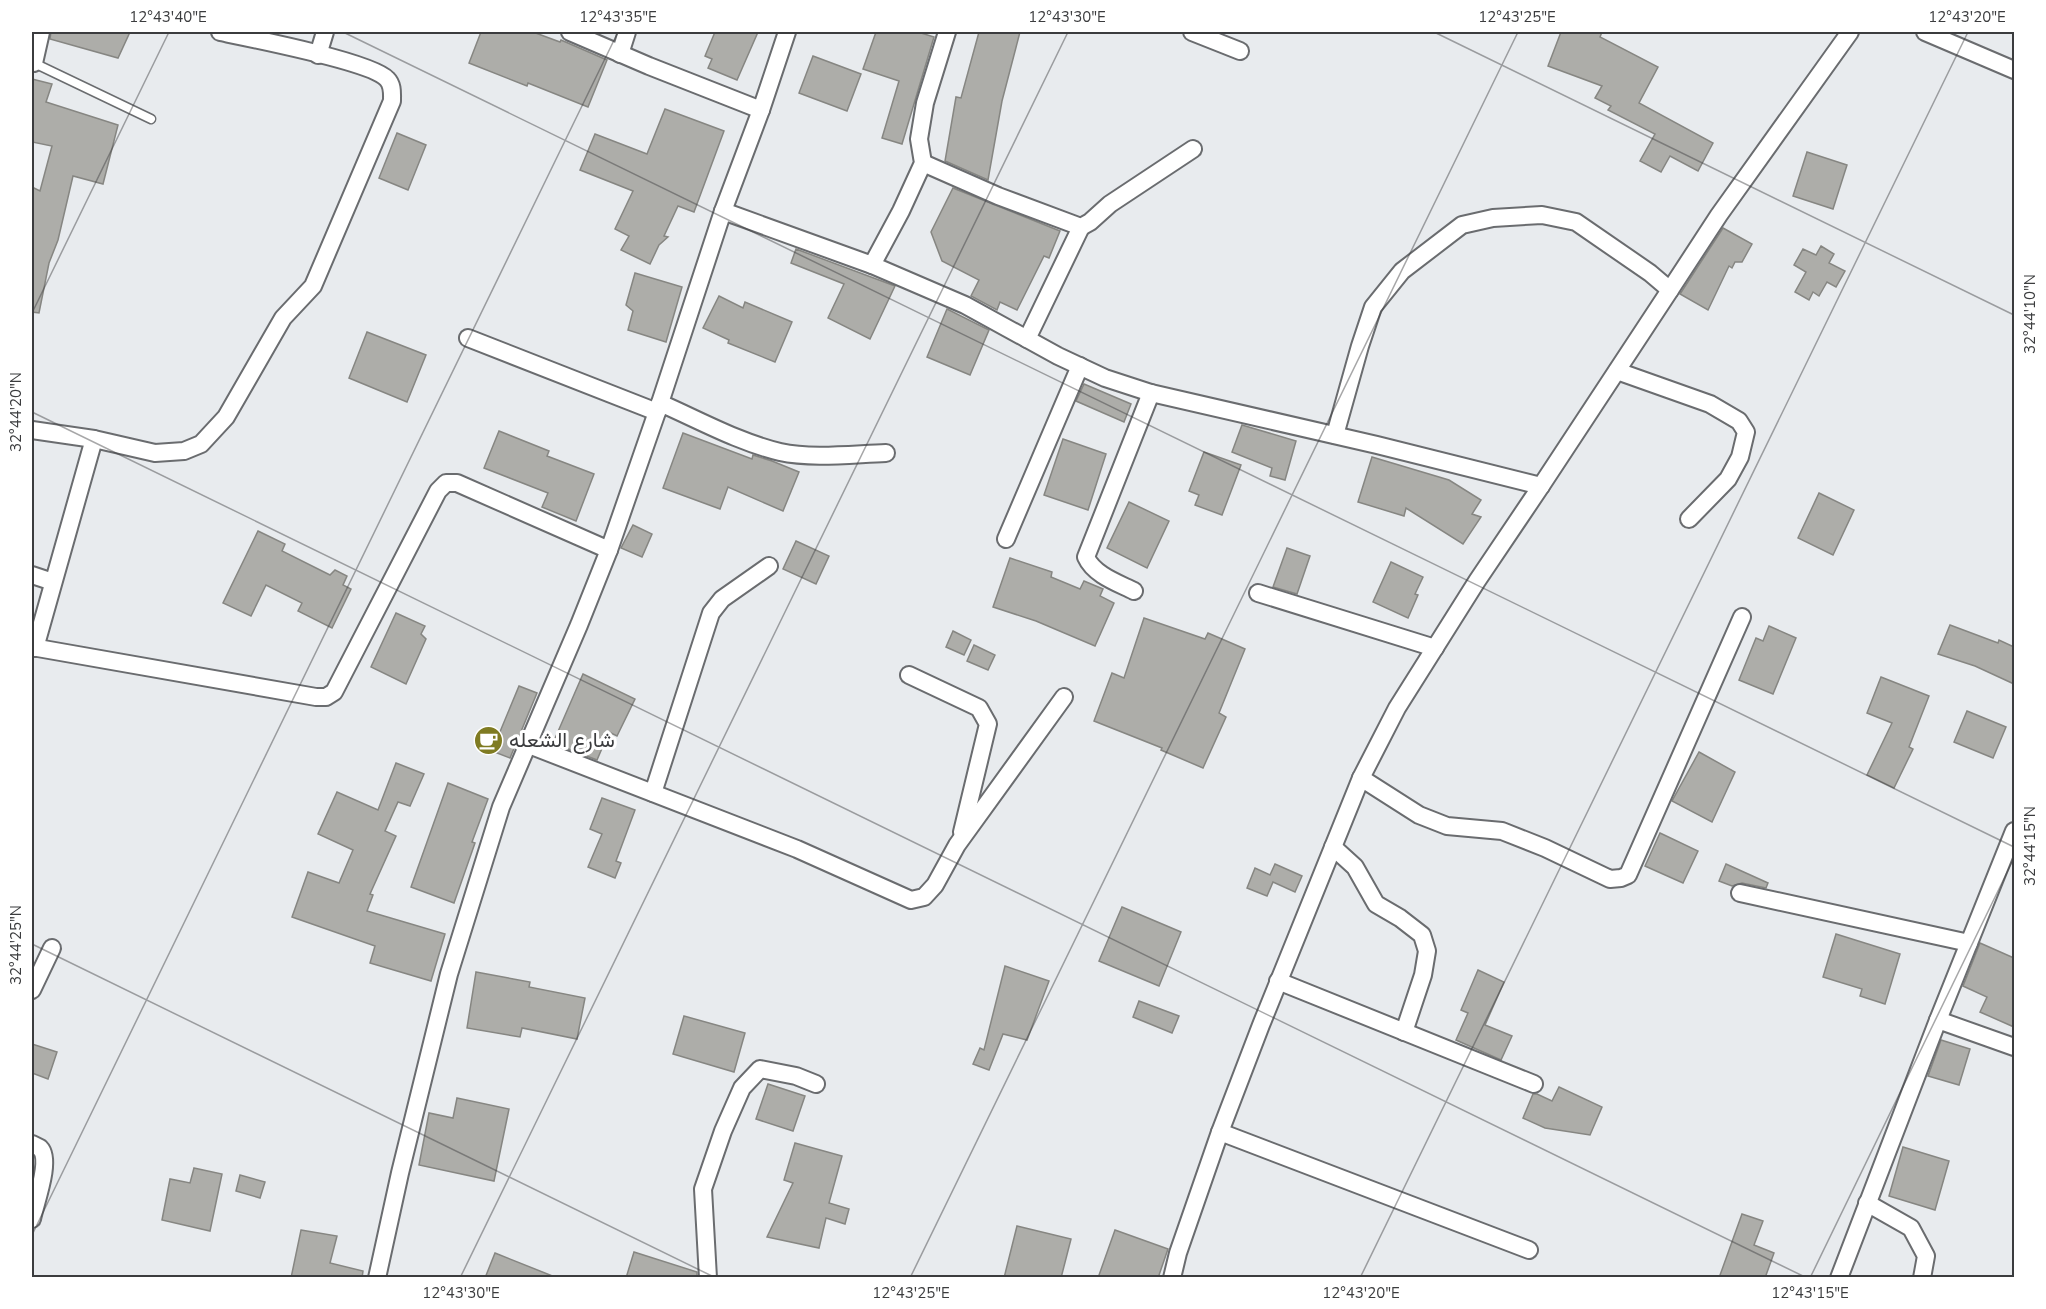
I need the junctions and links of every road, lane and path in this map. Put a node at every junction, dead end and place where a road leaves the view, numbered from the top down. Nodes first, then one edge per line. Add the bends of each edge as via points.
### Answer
1 (41, 32) edge
2 (220, 32) edge
3 (325, 32) edge
4 (570, 32) edge
5 (627, 32) edge
6 (787, 32) edge
7 (947, 32) edge
8 (1192, 32) edge
9 (1850, 32) edge
10 (1925, 32) edge
11 (249, 35) edge
12 (1240, 51) dead end
13 (620, 54) junction
14 (318, 55) junction
15 (33, 62) edge
16 (2014, 70) edge
17 (761, 110) junction
18 (151, 119) dead end
19 (1193, 148) dead end
20 (923, 163) junction
21 (723, 211) junction
22 (1081, 227) junction
23 (872, 265) junction
24 (1670, 290) junction
25 (468, 338) dead end
26 (1027, 339) junction
27 (1080, 366) junction
28 (1617, 371) junction
29 (1151, 393) junction
30 (658, 408) junction
31 (32, 430) edge
32 (1335, 435) junction
33 (94, 439) junction
34 (886, 453) dead end
35 (1542, 486) junction
36 (1689, 519) dead end
37 (1006, 539) dead end
38 (609, 549) junction
39 (769, 566) dead end
40 (32, 574) edge
41 (53, 582) junction
42 (1134, 591) dead end
43 (1258, 593) dead end
44 (1742, 617) dead end
45 (33, 648) edge
46 (1435, 648) junction
47 (909, 675) dead end
48 (1064, 697) dead end
49 (529, 745) junction
50 (1361, 778) junction
51 (653, 793) junction
52 (2014, 831) edge
53 (960, 842) junction
54 (1333, 847) junction
55 (1740, 893) dead end
56 (1969, 943) junction
57 (52, 948) dead end
58 (1278, 981) junction
59 (32, 990) edge
60 (1938, 1020) junction
61 (1404, 1032) junction
62 (2014, 1047) edge
63 (816, 1084) dead end
64 (1534, 1084) dead end
65 (1220, 1132) junction
66 (32, 1144) edge
67 (1867, 1203) junction
68 (32, 1219) edge
69 (1529, 1250) dead end
70 (377, 1278) edge
71 (708, 1278) edge
72 (1172, 1278) edge
73 (1839, 1278) edge
74 (1922, 1278) edge

1 - 15 street
2 - 11 street
3 - 14 street
4 - 13 street
5 - 13 street
6 - 17 street
7 - 20 street via 925,103 919,139
8 - 12 street
9 - 24 street
10 - 16 street
11 - 14 street
13 - 17 street
14 - 33 street via 377,71 392,89 392,101 313,286 283,318 226,417 201,444 184,451 155,453
15 - 18 lane
17 - 21 street
19 - 22 street
20 - 22 street
20 - 23 street
21 - 23 street
21 - 30 street
22 - 26 street
23 - 26 street via 965,305
24 - 28 street
24 - 32 street via 1576,222 1542,215 1493,218 1462,225 1402,271 1373,307
25 - 30 street
26 - 27 street
27 - 29 street
27 - 37 street
28 - 35 street
28 - 36 street via 1710,404 1739,421 1746,432 1740,457 1728,479
29 - 32 street
29 - 42 street via 1086,557 1103,575
30 - 34 street via 781,452
30 - 38 street
31 - 33 street
32 - 35 street
33 - 41 street
35 - 46 street
38 - 45 street via 457,483 446,483 438,491 334,692 326,697
38 - 49 street
39 - 51 street via 722,599 711,613
40 - 41 street
41 - 45 street
43 - 46 street
44 - 50 street via 1628,875 1621,878 1610,879 1502,831 1447,826 1419,815
46 - 50 street via 1397,708
47 - 53 street via 979,708 988,724
48 - 53 street
49 - 51 street
49 - 70 street via 501,807 449,974
50 - 54 street
51 - 53 street via 797,849 911,900 924,897 935,885
52 - 56 street
54 - 58 street
54 - 61 street via 1355,867 1376,904 1422,934 1427,951 1423,975
55 - 56 street
56 - 60 street
57 - 59 street
58 - 61 street
58 - 65 street
60 - 62 street
60 - 67 street
61 - 64 street
63 - 71 street via 760,1069 742,1088 703,1189
65 - 69 street
65 - 72 street
66 - 68 street via 45,1157
67 - 73 street
67 - 74 street via 1911,1228 1926,1256

